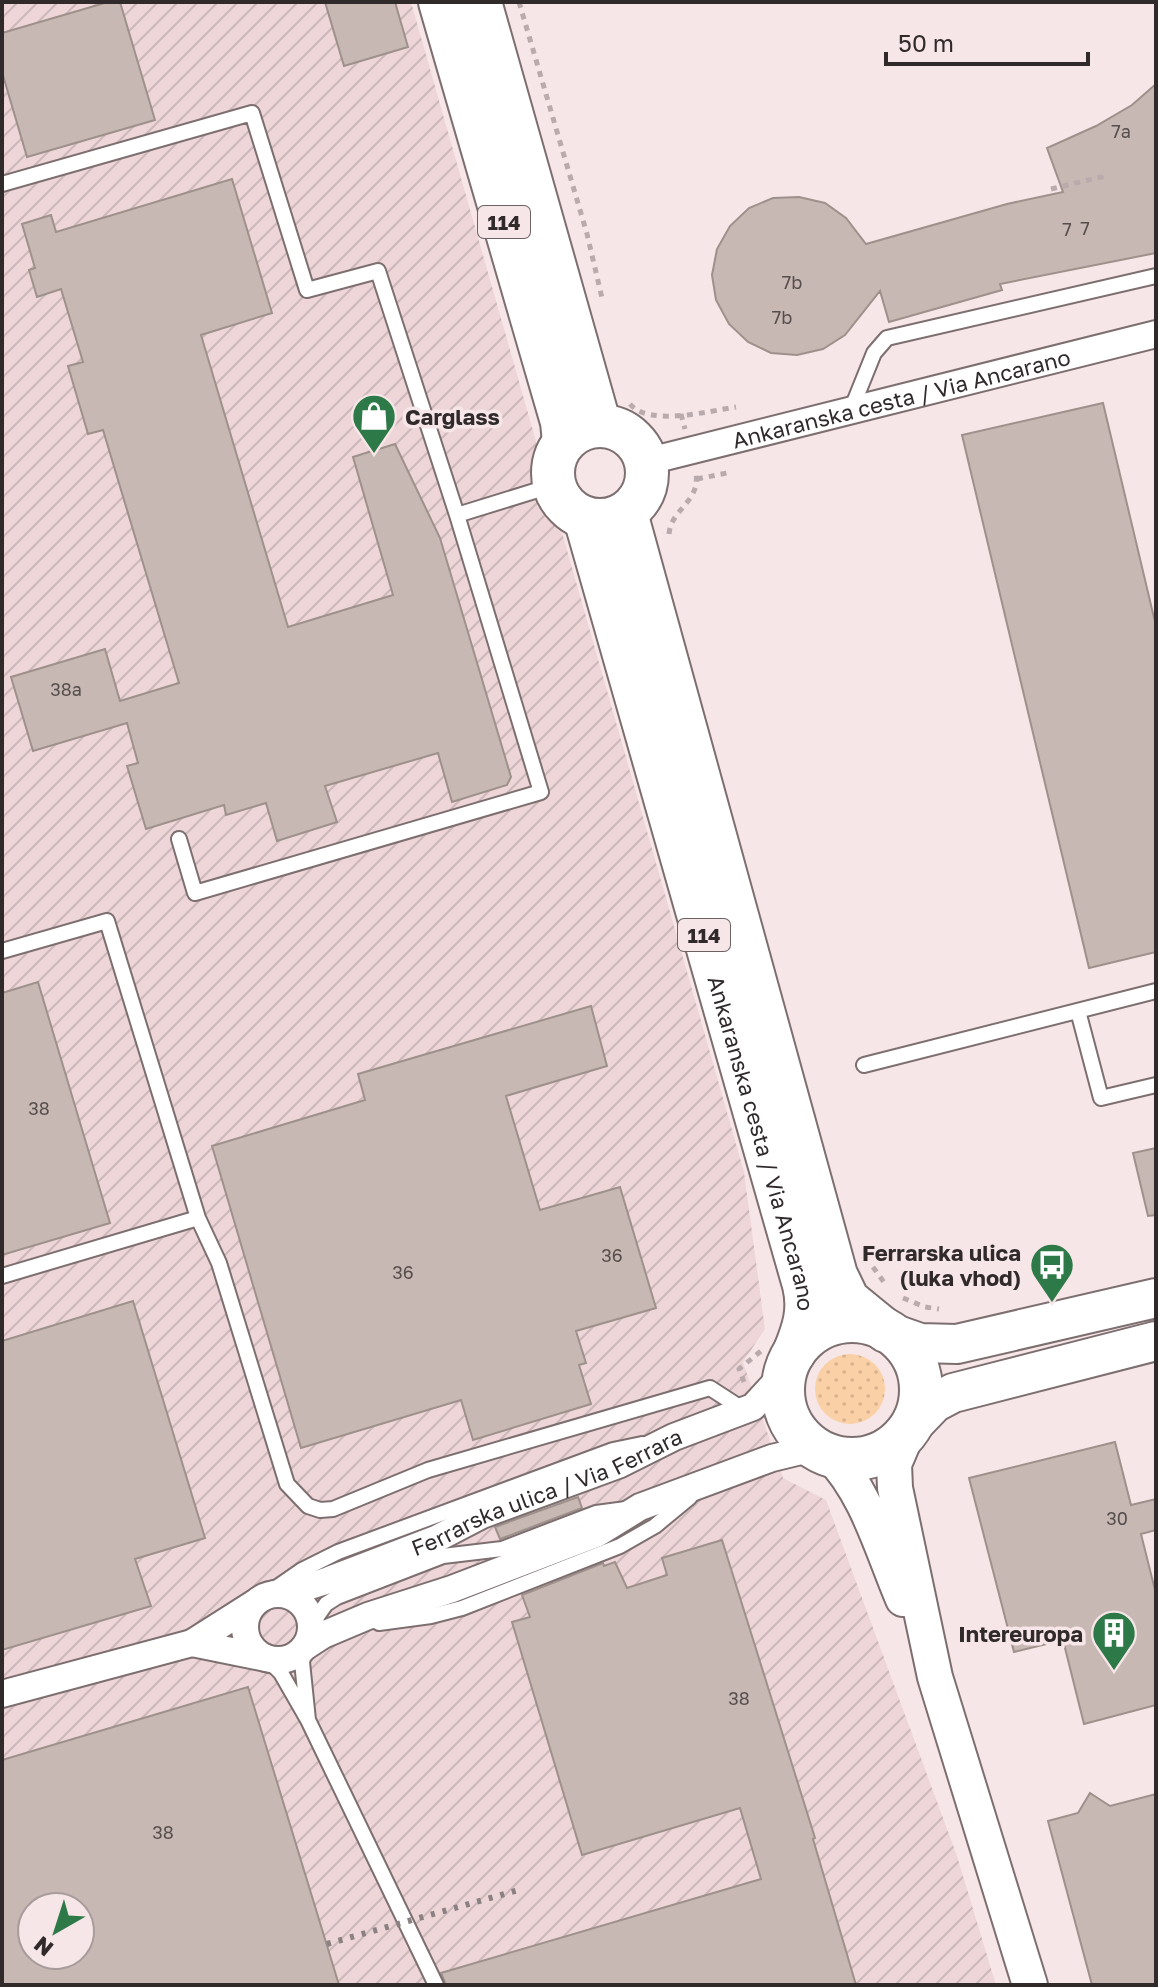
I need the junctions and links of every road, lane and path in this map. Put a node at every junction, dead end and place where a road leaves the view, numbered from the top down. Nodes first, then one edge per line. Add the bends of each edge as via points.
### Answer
1 (440, 2) edge
2 (480, 2) edge
3 (519, 2) edge
4 (2, 184) edge
5 (1103, 184) dead end
6 (1051, 189) dead end
7 (1156, 276) edge
8 (604, 306) dead end
9 (1156, 334) edge
10 (736, 407) dead end
11 (851, 410) junction
12 (597, 423) junction
13 (645, 462) junction
14 (732, 472) dead end
15 (697, 479) dead end
16 (554, 485) junction
17 (626, 513) junction
18 (457, 515) junction
19 (585, 518) junction
20 (179, 839) dead end
21 (2, 951) edge
22 (1156, 991) edge
23 (1078, 1011) junction
24 (864, 1065) dead end
25 (1156, 1085) edge
26 (198, 1218) junction
27 (2, 1276) edge
28 (1156, 1298) edge
29 (886, 1331) junction
30 (1156, 1341) edge
31 (794, 1353) junction
32 (745, 1410) junction
33 (909, 1429) junction
34 (829, 1454) junction
35 (709, 1481) junction
36 (640, 1507) junction
37 (264, 1598) junction
38 (339, 1628) junction
39 (308, 1636) junction
40 (192, 1643) junction
41 (266, 1658) junction
42 (935, 1677) junction
43 (2, 1694) edge
44 (308, 1720) junction
45 (436, 1985) edge
46 (1030, 1985) edge

1 - 12 main road, 114 via 562,422
2 - 12 main road, 114
3 - 8 path
4 - 18 lane via 252,113 307,290 378,271
5 - 6 path via 1101,177
7 - 11 lane via 887,338 874,353
9 - 11 street, Ankaranska cesta / Via Ancarano
10 - 12 path via 668,417 633,409
11 - 13 street, Ankaranska cesta / Via Ancarano
12 - 13 main road via 633,440
12 - 16 main road, 114 via 553,463
13 - 17 main road via 646,485
14 - 15 path
16 - 18 lane
16 - 19 main road via 565,506
17 - 19 main road
17 - 29 main road, Ankaranska cesta / Via Ancarano / 114 via 836,1275 848,1300
18 - 20 lane via 541,792 195,893
19 - 31 main road, Ankaranska cesta / Via Ancarano / 114 via 808,1302
21 - 26 lane via 107,921
22 - 23 lane
23 - 24 lane
23 - 25 lane via 1101,1098
26 - 27 lane
26 - 32 lane via 219,1263 280,1468 308,1506 333,1509 428,1470 710,1388
28 - 29 main road via 957,1344 920,1343
29 - 31 main road via 854,1321 831,1324 811,1334
29 - 33 main road, 114 via 911,1354 920,1375 921,1398
30 - 33 main road via 953,1393 934,1403
31 - 32 street, Ferrarska ulica / Via Ferrara via 776,1382
31 - 34 main road, 114 via 783,1394 788,1416 800,1435
32 - 37 street, Ferrarska ulica / Via Ferrara via 482,1515 436,1539 329,1580
33 - 34 main road via 884,1452 862,1459
33 - 42 street via 894,1464 895,1488
34 - 35 street via 805,1450
34 - 42 street via 860,1496
35 - 36 street
35 - 38 lane via 655,1526 620,1546 462,1608
36 - 38 street via 598,1533
36 - 39 lane via 596,1513 502,1549 443,1556 337,1597 326,1604
37 - 39 street via 295,1598 303,1605
37 - 40 street, Ferrarska ulica / Via Ferrara
37 - 41 street via 248,1612 245,1633
38 - 39 street
39 - 41 street via 288,1659
39 - 44 lane via 302,1662
40 - 41 street
40 - 43 street
41 - 44 lane via 281,1673
42 - 46 street
44 - 45 lane

